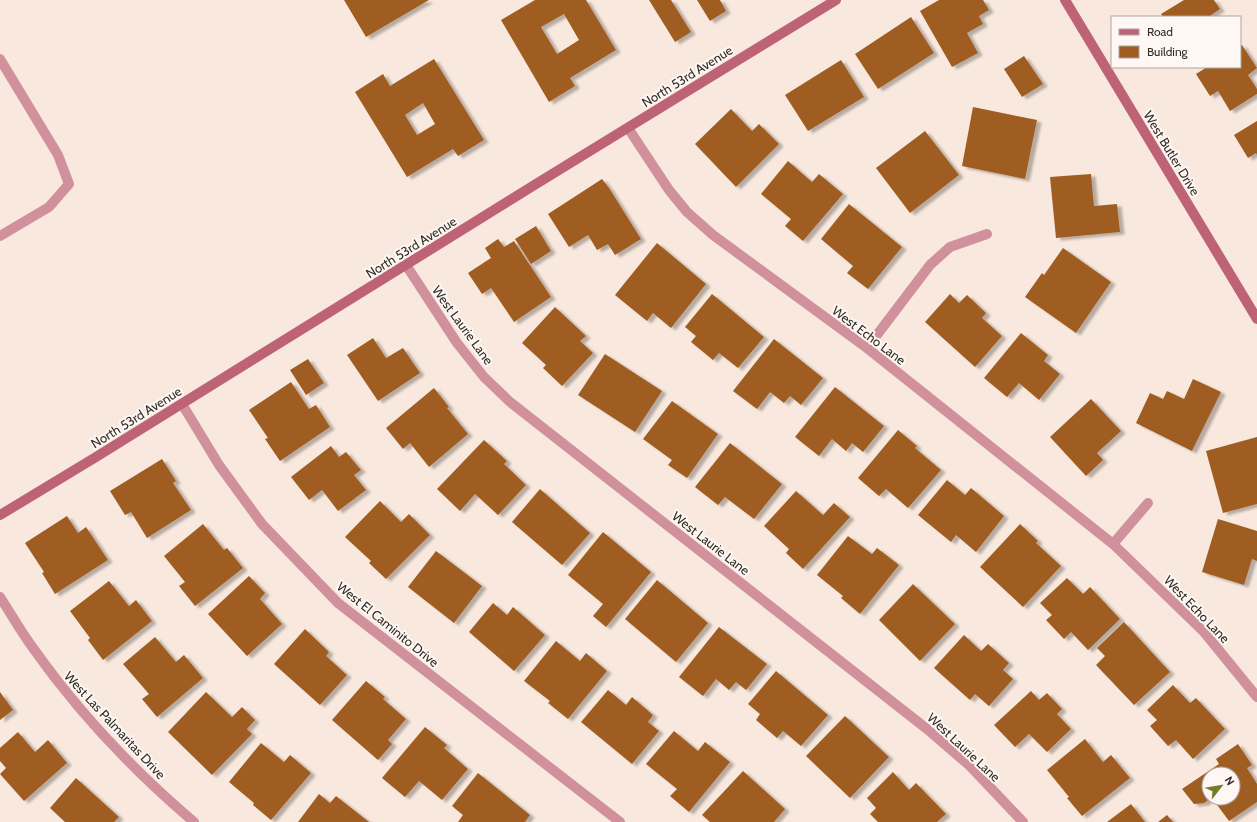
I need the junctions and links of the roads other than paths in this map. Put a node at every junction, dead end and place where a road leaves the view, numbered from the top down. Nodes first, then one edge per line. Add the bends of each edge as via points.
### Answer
1 (836, 0) edge
2 (1065, 0) edge
3 (0, 59) edge
4 (628, 128) junction
5 (987, 234) dead end
6 (0, 236) edge
7 (406, 266) junction
8 (1257, 319) edge
9 (866, 348) junction
10 (182, 404) junction
11 (1148, 503) dead end
12 (0, 515) edge
13 (1113, 544) junction
14 (0, 597) edge
15 (1257, 697) edge
16 (194, 822) edge
17 (620, 822) edge
18 (1023, 822) edge

1 - 4 street, North 53rd Avenue
2 - 8 street, West Butler Drive
3 - 6 street via 58,155 69,184 49,207
4 - 7 street, North 53rd Avenue
4 - 9 street, West Echo Lane via 669,190 687,212 713,235
5 - 9 street via 950,247 930,265
7 - 10 street, North 53rd Avenue
7 - 18 street, West Laurie Lane via 457,343 484,377 510,402 927,729 970,766
9 - 13 street, West Echo Lane
10 - 12 street, North 53rd Avenue
10 - 17 street, West El Caminito Drive via 219,465 262,524 338,603
11 - 13 street
13 - 15 street, West Echo Lane via 1204,632
14 - 16 street, West Las Palmaritas Drive via 32,647 82,712 144,778

